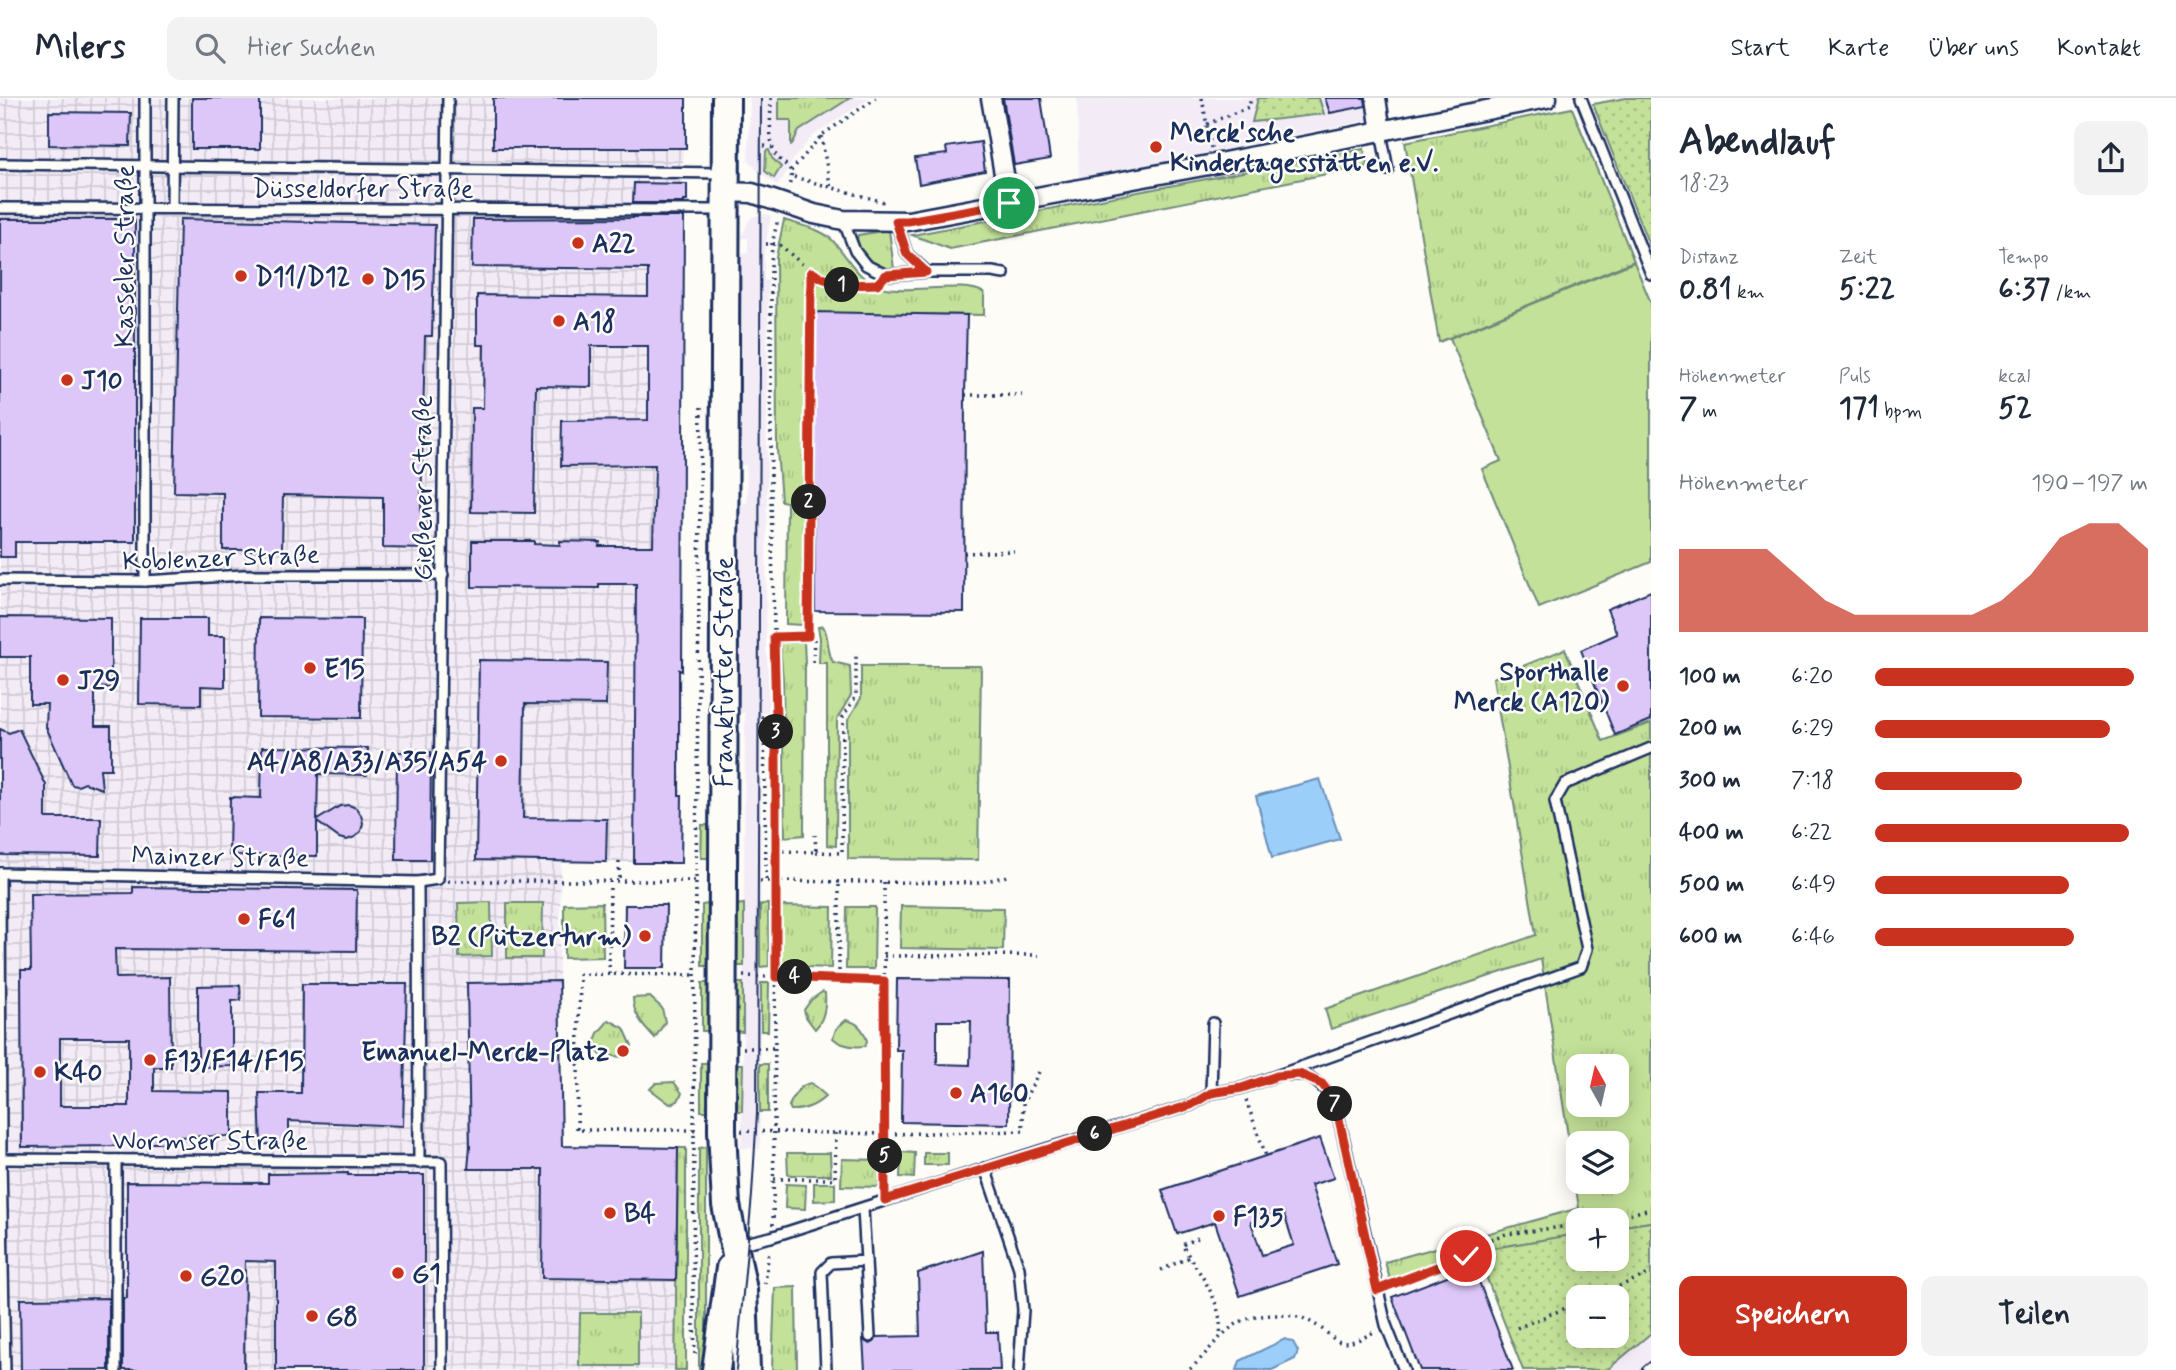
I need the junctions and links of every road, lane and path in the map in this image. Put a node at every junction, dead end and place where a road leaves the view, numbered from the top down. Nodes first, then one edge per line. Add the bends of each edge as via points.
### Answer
1 (145, 98) edge
2 (173, 98) edge
3 (448, 98) edge
4 (726, 98) edge
5 (771, 98) edge
6 (876, 98) edge
7 (991, 98) edge
8 (1202, 98) edge
9 (1251, 98) edge
10 (1376, 98) edge
11 (1547, 98) edge
12 (1581, 98) edge
13 (1207, 124) junction
14 (1381, 132) junction
15 (821, 136) junction
16 (764, 146) dead end
17 (772, 146) junction
18 (0, 164) edge
19 (1214, 164) junction
20 (145, 166) junction
21 (173, 166) junction
22 (447, 169) junction
23 (1388, 170) dead end
24 (792, 174) junction
25 (831, 189) junction
26 (726, 191) junction
27 (786, 191) dead end
28 (1009, 203) junction
29 (0, 208) edge
30 (145, 208) junction
31 (172, 208) junction
32 (446, 209) junction
33 (895, 213) junction
34 (778, 218) dead end
35 (843, 220) junction
36 (772, 243) junction
37 (766, 244) dead end
38 (811, 272) junction
39 (926, 272) junction
40 (1004, 274) dead end
41 (1651, 274) edge
42 (886, 275) junction
43 (1022, 395) dead end
44 (965, 396) dead end
45 (701, 401) dead end
46 (1014, 551) dead end
47 (964, 553) dead end
48 (443, 575) junction
49 (0, 580) edge
50 (145, 581) junction
51 (808, 636) junction
52 (774, 637) junction
53 (856, 655) dead end
54 (813, 663) dead end
55 (776, 717) junction
56 (1651, 748) edge
57 (816, 835) dead end
58 (776, 850) junction
59 (816, 852) junction
60 (619, 862) dead end
61 (0, 873) edge
62 (1007, 876) dead end
63 (439, 879) joint
64 (610, 881) junction
65 (619, 881) junction
66 (696, 881) junction
67 (776, 881) junction
68 (418, 882) junction
69 (839, 882) junction
70 (884, 882) junction
71 (1039, 955) dead end
72 (884, 956) junction
73 (609, 974) junction
74 (695, 975) junction
75 (708, 975) dead end
76 (735, 976) dead end
77 (776, 977) junction
78 (839, 978) junction
79 (884, 981) junction
80 (1213, 1023) dead end
81 (775, 1048) junction
82 (734, 1049) dead end
83 (1039, 1072) dead end
84 (1277, 1076) junction
85 (1242, 1088) junction
86 (1211, 1093) junction
87 (695, 1130) junction
88 (734, 1131) dead end
89 (773, 1132) junction
90 (835, 1133) junction
91 (885, 1134) junction
92 (1266, 1156) dead end
93 (0, 1159) edge
94 (116, 1160) junction
95 (419, 1163) junction
96 (985, 1168) junction
97 (774, 1179) junction
98 (885, 1200) junction
99 (863, 1209) junction
100 (1651, 1209) edge
101 (1629, 1214) edge
102 (774, 1220) dead end
103 (1566, 1226) edge
104 (1198, 1238) dead end
105 (733, 1245) junction
106 (1190, 1257) junction
107 (768, 1260) dead end
108 (866, 1261) junction
109 (1161, 1270) dead end
110 (1651, 1273) edge
111 (1622, 1285) edge
112 (764, 1288) dead end
113 (1377, 1290) junction
114 (1566, 1308) edge
115 (1386, 1325) junction
116 (1517, 1328) dead end
117 (1220, 1336) junction
118 (870, 1338) dead end
119 (706, 1364) edge
120 (5, 1370) edge
121 (116, 1370) edge
122 (442, 1370) edge
123 (746, 1370) edge
124 (826, 1370) edge
125 (1019, 1370) edge
126 (1190, 1370) edge
127 (1405, 1370) edge

1 - 20 lane, Kasseler Straße
2 - 21 lane
3 - 22 lane, Gießener Straße
4 - 26 main road, Frankfurter Straße
5 - 17 path
6 - 15 path
7 - 28 street
8 - 13 path
9 - 13 path via 1249,107
10 - 14 street
11 - 14 street
12 - 41 lane
13 - 19 path
14 - 19 street
14 - 23 lane
15 - 24 path
15 - 25 path
16 - 17 path
17 - 24 path
18 - 20 lane, Düsseldorfer Straße
19 - 28 street
20 - 21 lane, Düsseldorfer Straße
20 - 30 lane, Kasseler Straße
21 - 22 lane, Düsseldorfer Straße
21 - 31 lane
22 - 26 lane, Düsseldorfer Straße
22 - 32 lane, Gießener Straße
24 - 25 path
24 - 27 path
25 - 33 path
26 - 32 lane, Düsseldorfer Straße
26 - 35 street via 752,193
26 - 105 main road, Frankfurter Straße via 722,1109 726,1205
28 - 33 street via 908,221
29 - 30 lane, Düsseldorfer Straße
30 - 31 lane, Düsseldorfer Straße
30 - 50 lane, Kasseler Straße
31 - 32 lane, Düsseldorfer Straße
32 - 48 lane, Gießener Straße
33 - 35 street
33 - 39 lane via 907,254
34 - 36 path
35 - 42 lane via 855,251 866,265
36 - 37 path
36 - 38 path
36 - 52 path
38 - 42 path via 839,285 877,284
38 - 51 path
39 - 40 lane
39 - 42 lane
43 - 44 path
45 - 66 path
46 - 47 path
48 - 50 lane, Koblenzer Straße via 243,575
48 - 63 lane, Gießener Straße
49 - 50 lane, Koblenzer Straße
51 - 52 path
51 - 54 path via 814,637
52 - 55 path
53 - 59 path via 856,696 843,717 842,853
55 - 58 path
55 - 67 path via 762,717 763,881
56 - 84 lane via 1565,784 1555,801 1587,950 1581,967
57 - 59 path
58 - 59 path
58 - 67 path
60 - 65 path
61 - 68 lane, Mainzer Straße
61 - 93 lane
62 - 70 path via 978,883
63 - 68 lane, Mainzer Straße
64 - 65 path
64 - 68 path
64 - 73 path
65 - 66 path
66 - 74 path
67 - 69 path
67 - 77 path
68 - 95 lane
69 - 70 path
69 - 78 path
70 - 72 path
71 - 72 path
72 - 79 path
73 - 74 path
73 - 87 path via 580,974 577,1130
74 - 75 path
74 - 87 path
76 - 77 path
77 - 78 path
77 - 81 path
78 - 79 path
79 - 91 path
80 - 86 lane
81 - 82 path
81 - 89 path
83 - 91 path via 1023,1103 1023,1131
84 - 85 lane
84 - 113 lane via 1299,1074 1322,1084 1335,1101
85 - 86 lane
85 - 92 path
86 - 96 lane via 1191,1105
87 - 119 path via 693,1276
88 - 89 path
89 - 90 path
89 - 97 path
90 - 91 path
90 - 97 path via 835,1179
91 - 98 path
93 - 94 lane, Wormser Straße
93 - 120 lane
94 - 95 lane, Wormser Straße
94 - 121 lane
95 - 122 lane via 441,1162
96 - 98 lane
96 - 125 lane via 1019,1268 1023,1310
97 - 102 path
98 - 99 lane
99 - 105 lane
99 - 108 lane
100 - 101 path
103 - 113 path via 1506,1234 1479,1243 1466,1256
104 - 106 path via 1182,1245
105 - 119 main road, Frankfurter Straße
105 - 123 main road, Frankfurter Straße via 743,1290
106 - 109 path
106 - 117 path via 1219,1306
107 - 112 path
108 - 118 lane
108 - 124 lane via 831,1263 822,1272
110 - 111 path
113 - 115 lane
114 - 116 path
115 - 117 path via 1355,1342 1337,1342 1306,1319 1273,1314 1246,1320
115 - 127 lane
117 - 126 path

